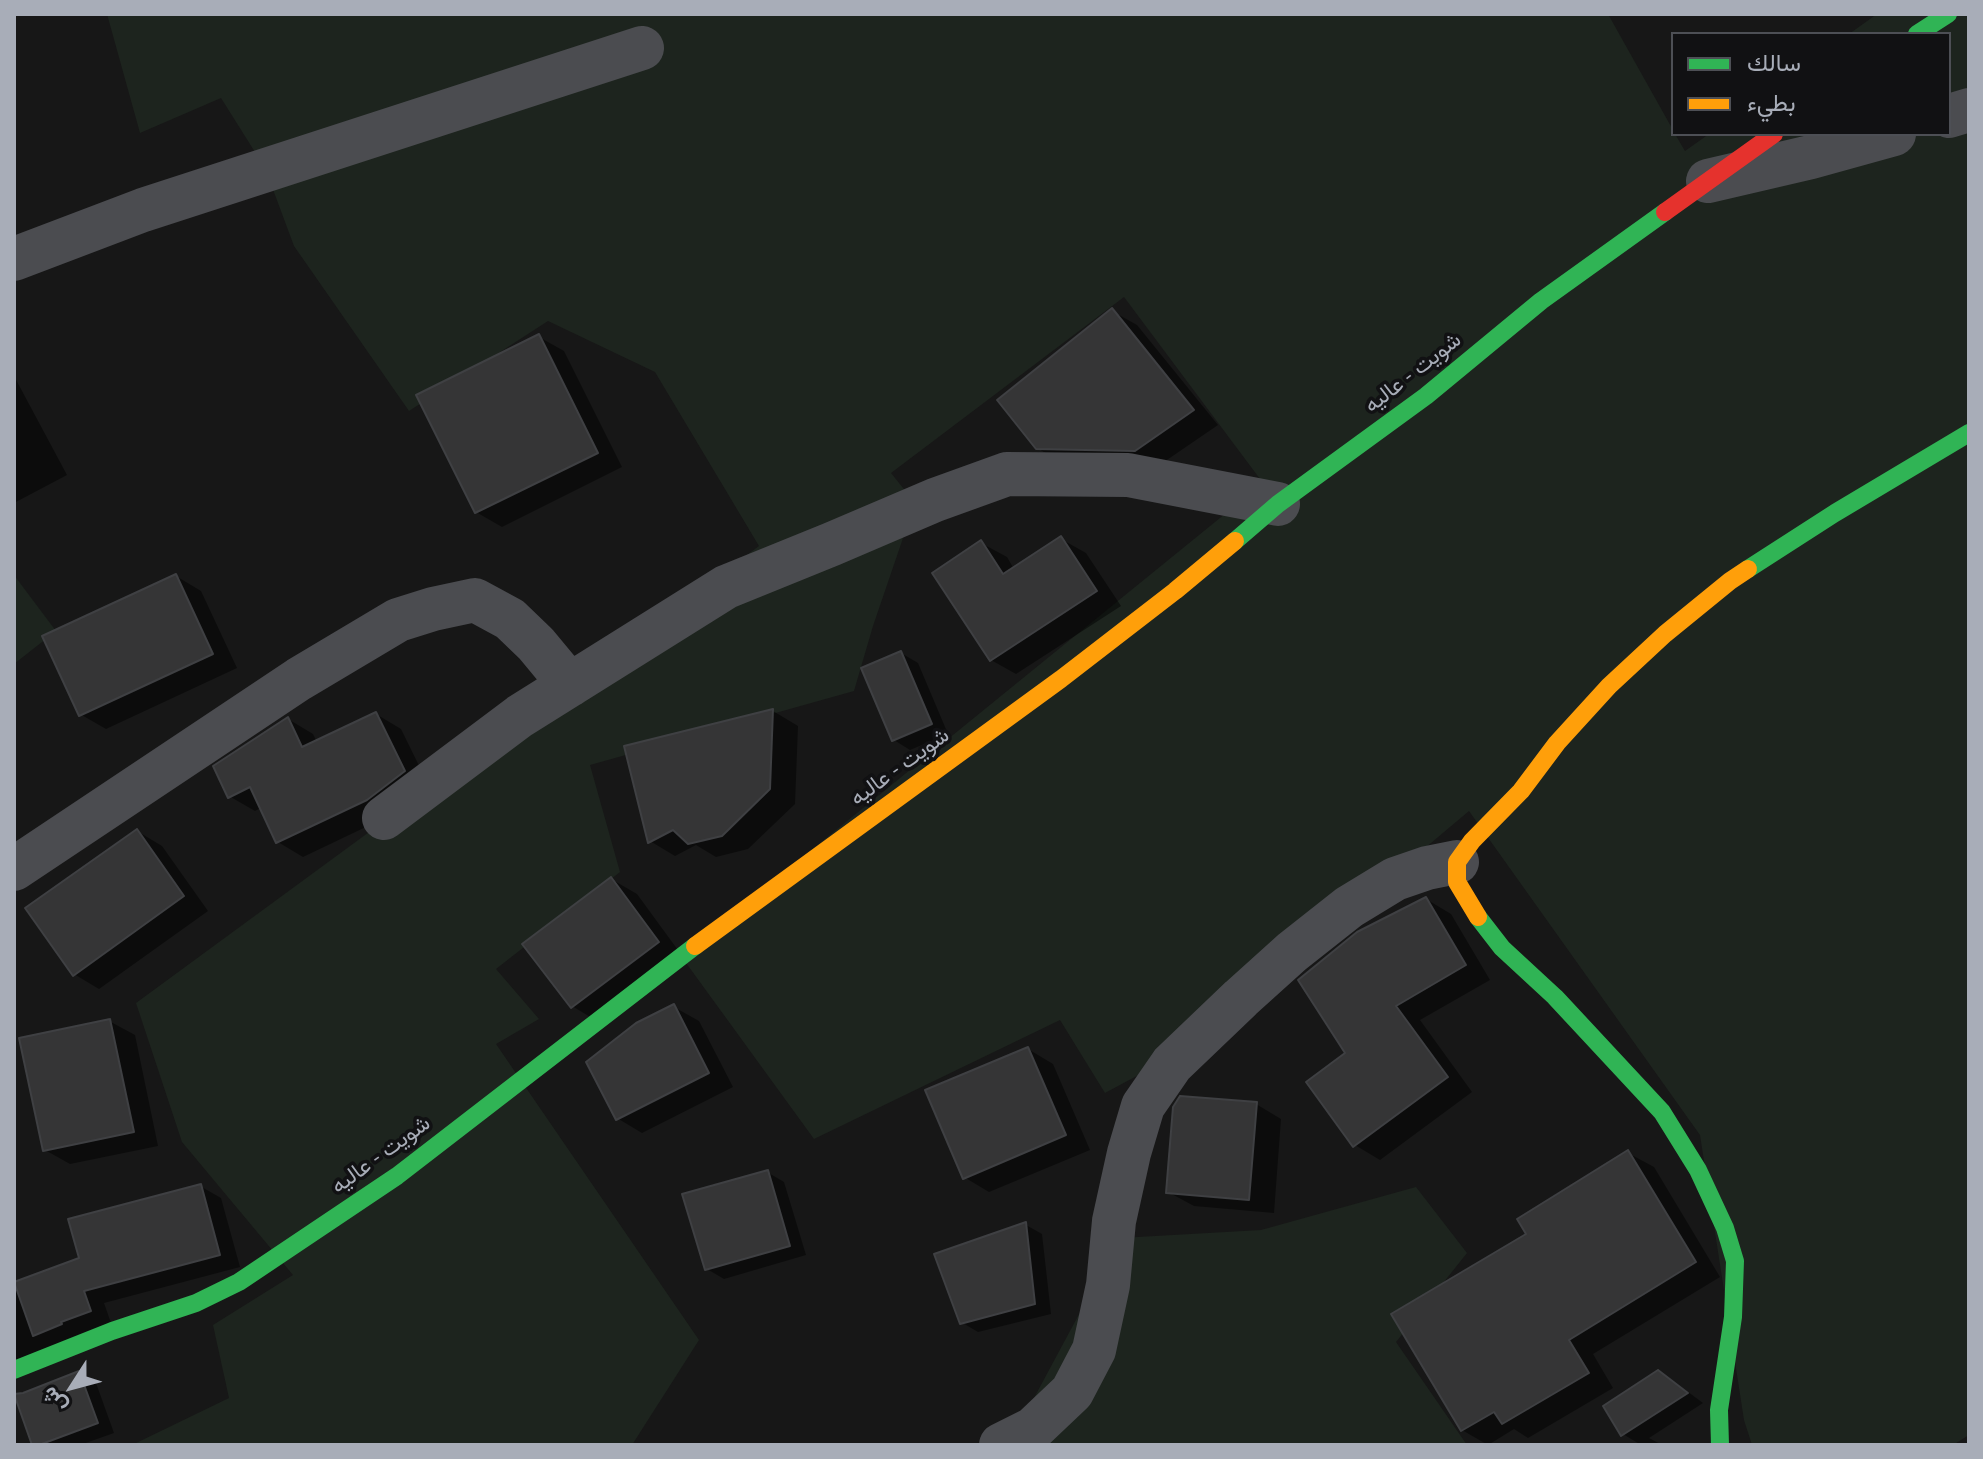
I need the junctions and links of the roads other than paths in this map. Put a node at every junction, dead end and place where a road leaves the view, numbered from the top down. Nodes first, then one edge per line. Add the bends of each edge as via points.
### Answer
1 (1948, 14) edge
2 (1920, 32) edge
3 (642, 48) dead end
4 (1771, 136) edge
5 (1887, 136) edge
6 (1708, 181) junction
7 (14, 259) edge
8 (1969, 433) edge
9 (1278, 504) junction
10 (570, 685) junction
11 (384, 818) dead end
12 (1457, 862) junction
13 (14, 869) edge
14 (14, 1370) edge
15 (1001, 1445) edge
16 (1720, 1445) edge

1 - 2 street
3 - 7 street via 143,210
4 - 6 street, شويت - عاليه
5 - 6 street
6 - 9 street, شويت - عاليه via 1541,301 1426,396
8 - 12 street via 1730,581 1665,634 1557,743
9 - 10 street via 1128,475 1007,474 726,587
9 - 14 street, شويت - عاليه via 1074,669 737,914 397,1176 239,1282
10 - 11 street
10 - 13 street via 510,619 475,600 422,612 398,620 299,679
12 - 15 street via 1395,879 1349,907 1292,952 1172,1064 1143,1106 1129,1153 1094,1350 1072,1392 1033,1429
12 - 16 street via 1457,882 1502,948 1662,1112 1725,1228 1735,1261

